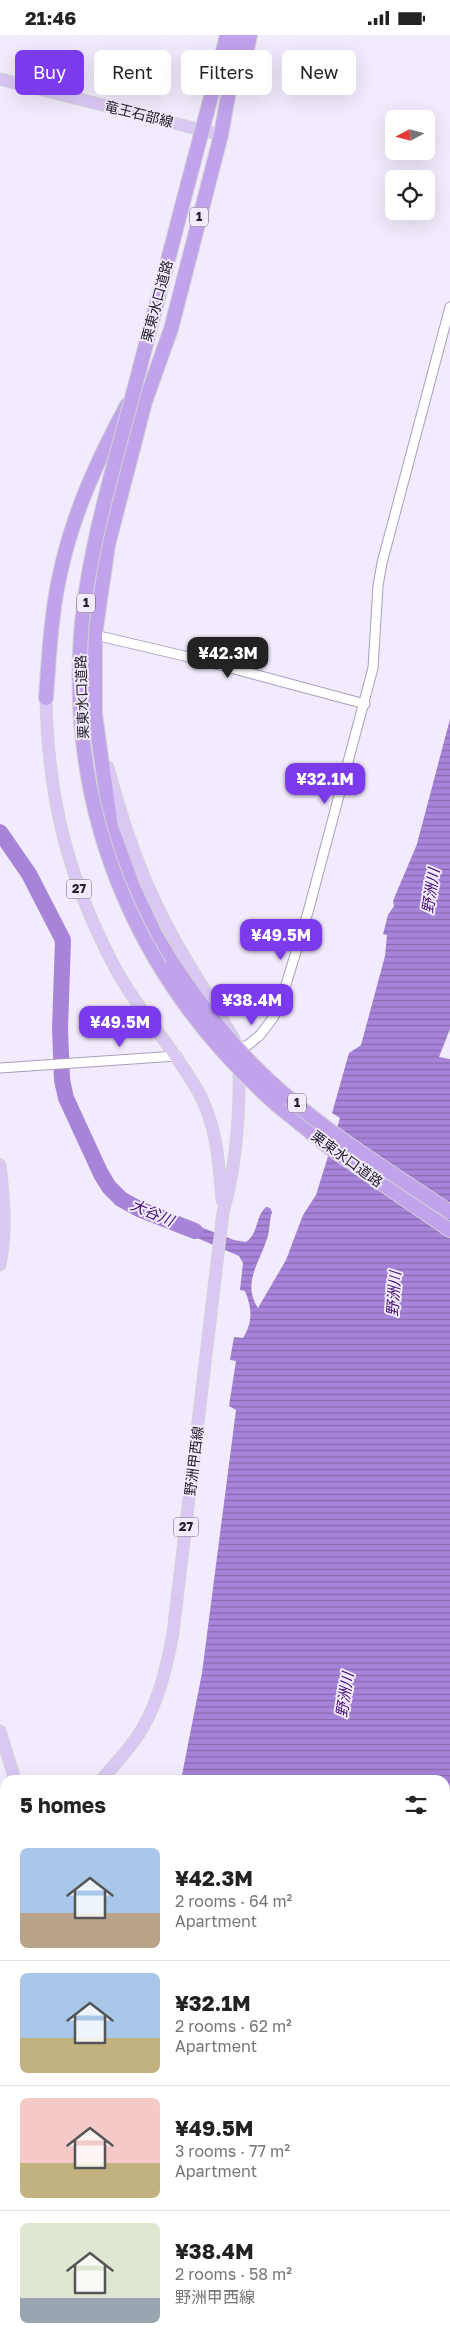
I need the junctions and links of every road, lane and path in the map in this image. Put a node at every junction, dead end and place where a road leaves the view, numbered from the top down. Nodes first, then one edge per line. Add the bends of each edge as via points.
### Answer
1 (227, 35) edge
2 (239, 35) edge
3 (250, 35) edge
4 (0, 79) edge
5 (220, 135) junction
6 (177, 298) junction
7 (450, 307) edge
8 (96, 635) junction
9 (46, 698) joint
10 (365, 704) junction
11 (95, 714) junction
12 (239, 1047) junction
13 (177, 1057) junction
14 (0, 1068) edge
15 (0, 1165) edge
16 (223, 1212) junction
17 (450, 1212) edge
18 (450, 1230) edge
19 (0, 1265) edge
20 (0, 1731) edge
21 (13, 1775) edge
22 (105, 1775) edge

1 - 18 highway, 栗東水口道路 / 1, bridge via 110,480 94,554 82,632 80,679 86,767 96,816 123,896 143,941 190,1013 224,1055 277,1105 330,1148
2 - 5 highway, 栗東水口道路 / 1
3 - 5 highway, 栗東水口道路 / 1 via 243,70
4 - 5 main road, 竜王石部線
5 - 6 highway, 栗東水口道路 / 1
6 - 8 highway, 栗東水口道路 / 1 via 171,329 145,402 117,506
6 - 9 highway, 1 via 134,392 98,460 70,533 60,575
7 - 10 street via 382,563 373,668
8 - 10 street
8 - 11 highway, 栗東水口道路 / 1
9 - 13 main road, 27 via 46,745 66,854 87,910 114,965 150,1022
10 - 12 street via 281,1001 260,1035 248,1045
11 - 12 main road via 114,791 147,886 184,957
11 - 17 highway, 栗東水口道路 / 1, bridge via 111,827 155,934 194,995 236,1047 281,1091
12 - 16 main road, 野洲甲西線 / 27 via 240,1114
13 - 14 street
13 - 16 main road, 野洲甲西線 / 27 via 200,1095 212,1129
15 - 19 main road via 5,1211
16 - 22 main road, 野洲甲西線 / 27 via 166,1671 142,1729
20 - 21 main road

